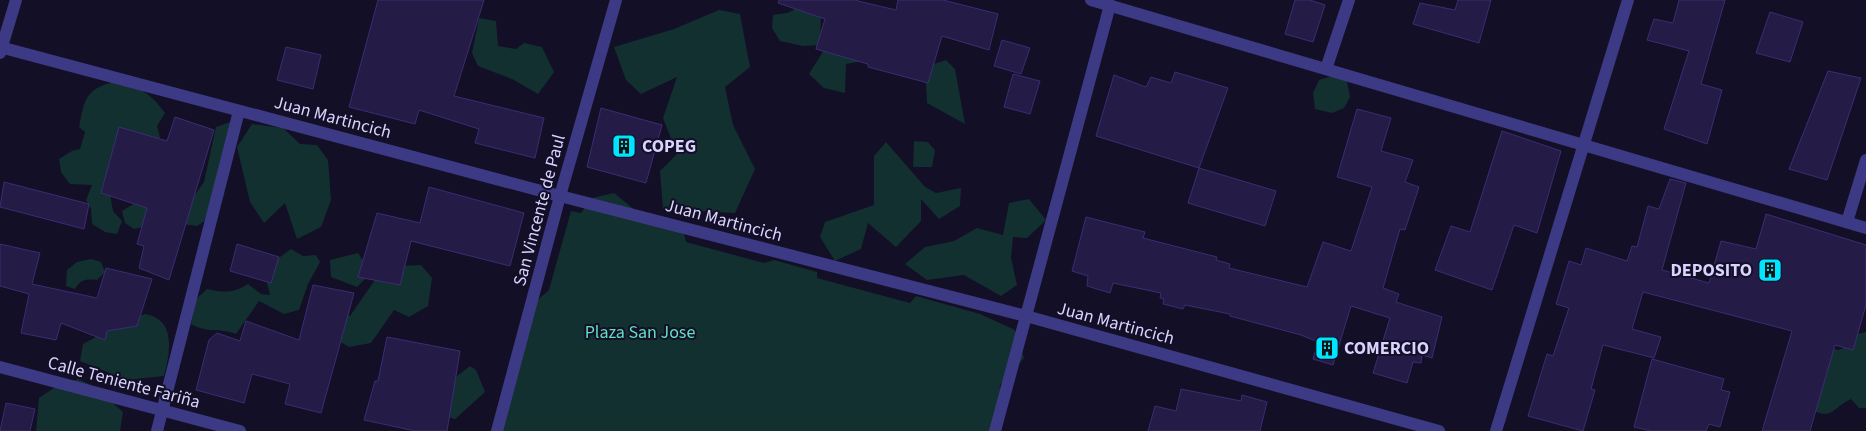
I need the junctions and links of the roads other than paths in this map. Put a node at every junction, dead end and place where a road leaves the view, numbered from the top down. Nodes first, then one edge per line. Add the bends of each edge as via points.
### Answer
1 (16, 0) edge
2 (616, 0) edge
3 (1092, 0) edge
4 (1349, 0) edge
5 (1628, 0) edge
6 (1110, 6) junction
7 (1, 49) edge
8 (1326, 69) junction
9 (240, 111) junction
10 (1584, 144) junction
11 (1866, 160) edge
12 (560, 196) junction
13 (1847, 222) junction
14 (1866, 228) edge
15 (1026, 316) junction
16 (0, 367) edge
17 (162, 410) junction
18 (157, 431) edge
19 (240, 431) edge
20 (497, 431) edge
21 (995, 431) edge
22 (1439, 431) edge
23 (1496, 431) edge

1 - 7 street
2 - 12 street, San Vincente de Paul
3 - 6 street
4 - 8 street
5 - 10 street
6 - 8 street
6 - 15 street
7 - 9 street, Juan Martincich
8 - 10 street
9 - 12 street, Juan Martincich
9 - 17 street
10 - 13 street
10 - 23 street
11 - 13 street
12 - 15 street, Juan Martincich
12 - 20 street, San Vincente de Paul
13 - 14 street
15 - 21 street
15 - 22 street, Juan Martincich
16 - 17 street, Calle Teniente Fariña
17 - 18 street
17 - 19 street, Calle Teniente Fariña

